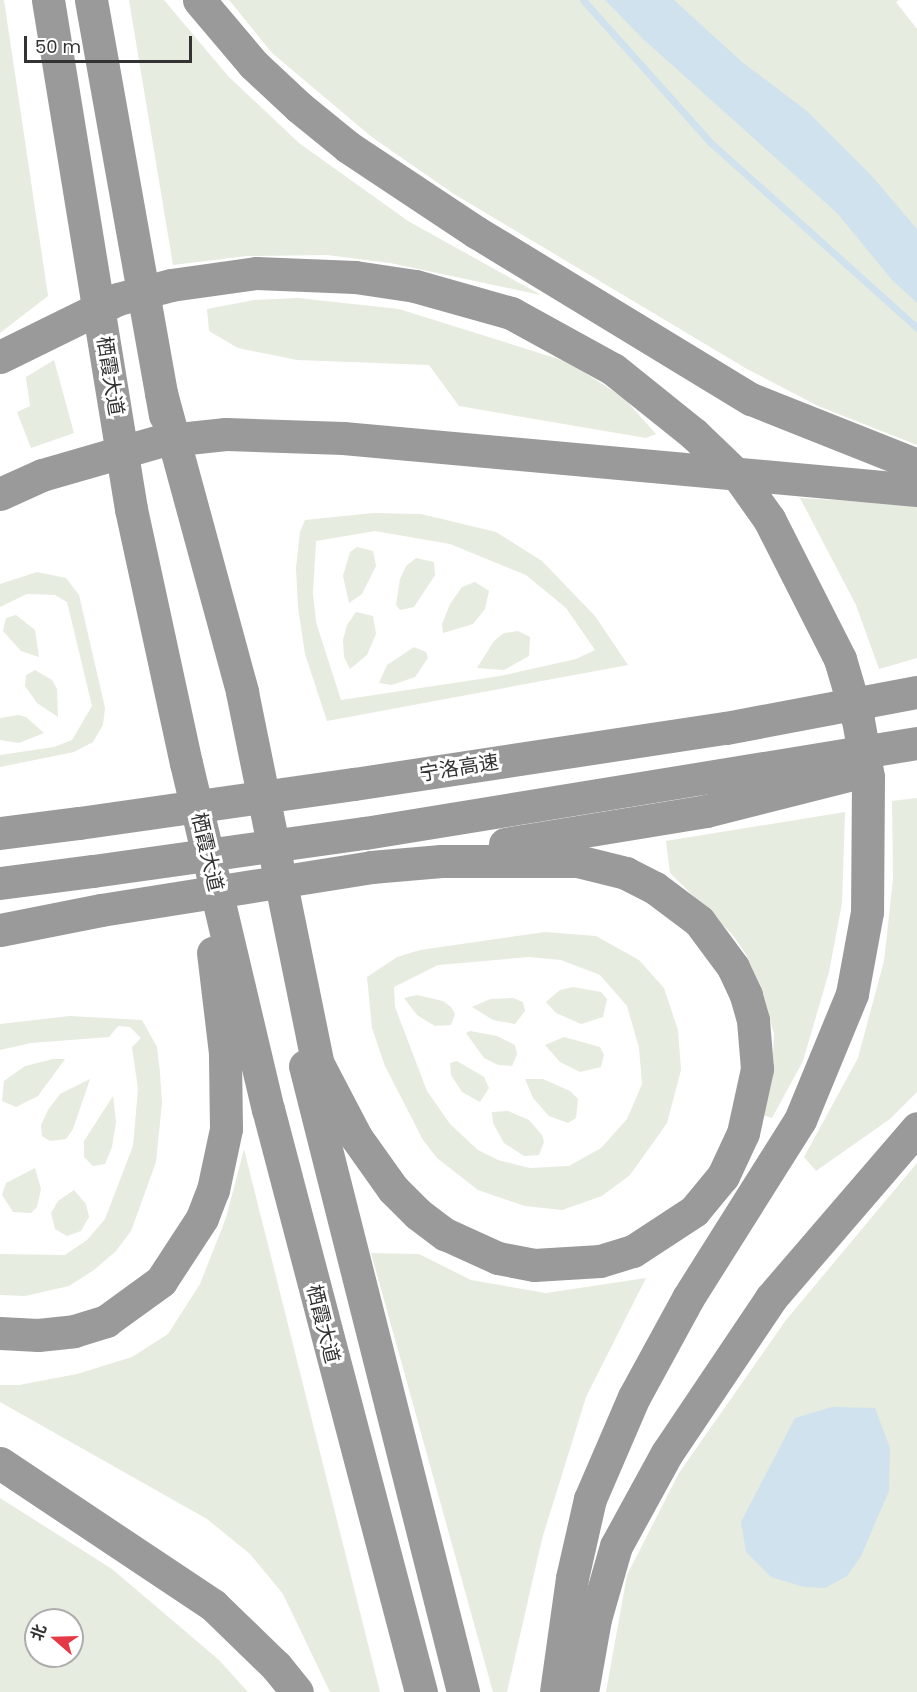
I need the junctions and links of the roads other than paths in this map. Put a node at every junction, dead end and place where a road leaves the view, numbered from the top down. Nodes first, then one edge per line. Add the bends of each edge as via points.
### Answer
1 (48, 0) edge
2 (92, 0) edge
3 (199, 0) edge
4 (0, 357) edge
5 (161, 393) junction
6 (917, 465) edge
7 (917, 490) edge
8 (0, 494) edge
9 (131, 509) junction
10 (917, 692) edge
11 (917, 743) edge
12 (917, 758) edge
13 (0, 833) edge
14 (371, 867) junction
15 (0, 883) edge
16 (87, 911) junction
17 (0, 916) edge
18 (0, 930) edge
19 (917, 1128) edge
20 (0, 1333) edge
21 (0, 1463) edge
22 (297, 1692) edge
23 (421, 1692) edge
24 (463, 1692) edge
25 (556, 1692) edge
26 (582, 1692) edge

1 - 9 highway, 栖霞大道
2 - 5 highway
3 - 6 highway via 253,64 299,107 348,147 476,232 751,399
4 - 25 highway, bridge via 118,299 171,285 256,273 332,275 415,286 511,313 613,369 694,434 739,477 770,519 840,659 858,720 868,777 867,912 852,994 800,1120 688,1298 634,1397 590,1499 572,1578
5 - 14 highway via 242,693 318,1064 356,1137 393,1189 418,1214 445,1234 498,1258 534,1265 600,1261 633,1251 694,1211 723,1176 743,1133 757,1069 753,1020 746,995 733,967 699,921 680,904 635,878 578,861 441,861
5 - 24 highway via 296,1032
7 - 8 highway, bridge via 343,438 226,434 160,441 94,458
9 - 20 highway via 155,724 213,952 225,1053 224,1140 202,1218 161,1281 106,1321 74,1331 38,1335
9 - 23 highway, 栖霞大道 via 268,1108
10 - 13 highway, 宁洛高速, bridge via 726,728
11 - 15 highway, bridge via 366,832
12 - 14 highway via 706,811
14 - 16 highway, bridge
16 - 17 highway
16 - 18 highway
19 - 26 highway via 771,1298 667,1453 616,1546 594,1619
21 - 22 highway via 213,1605

